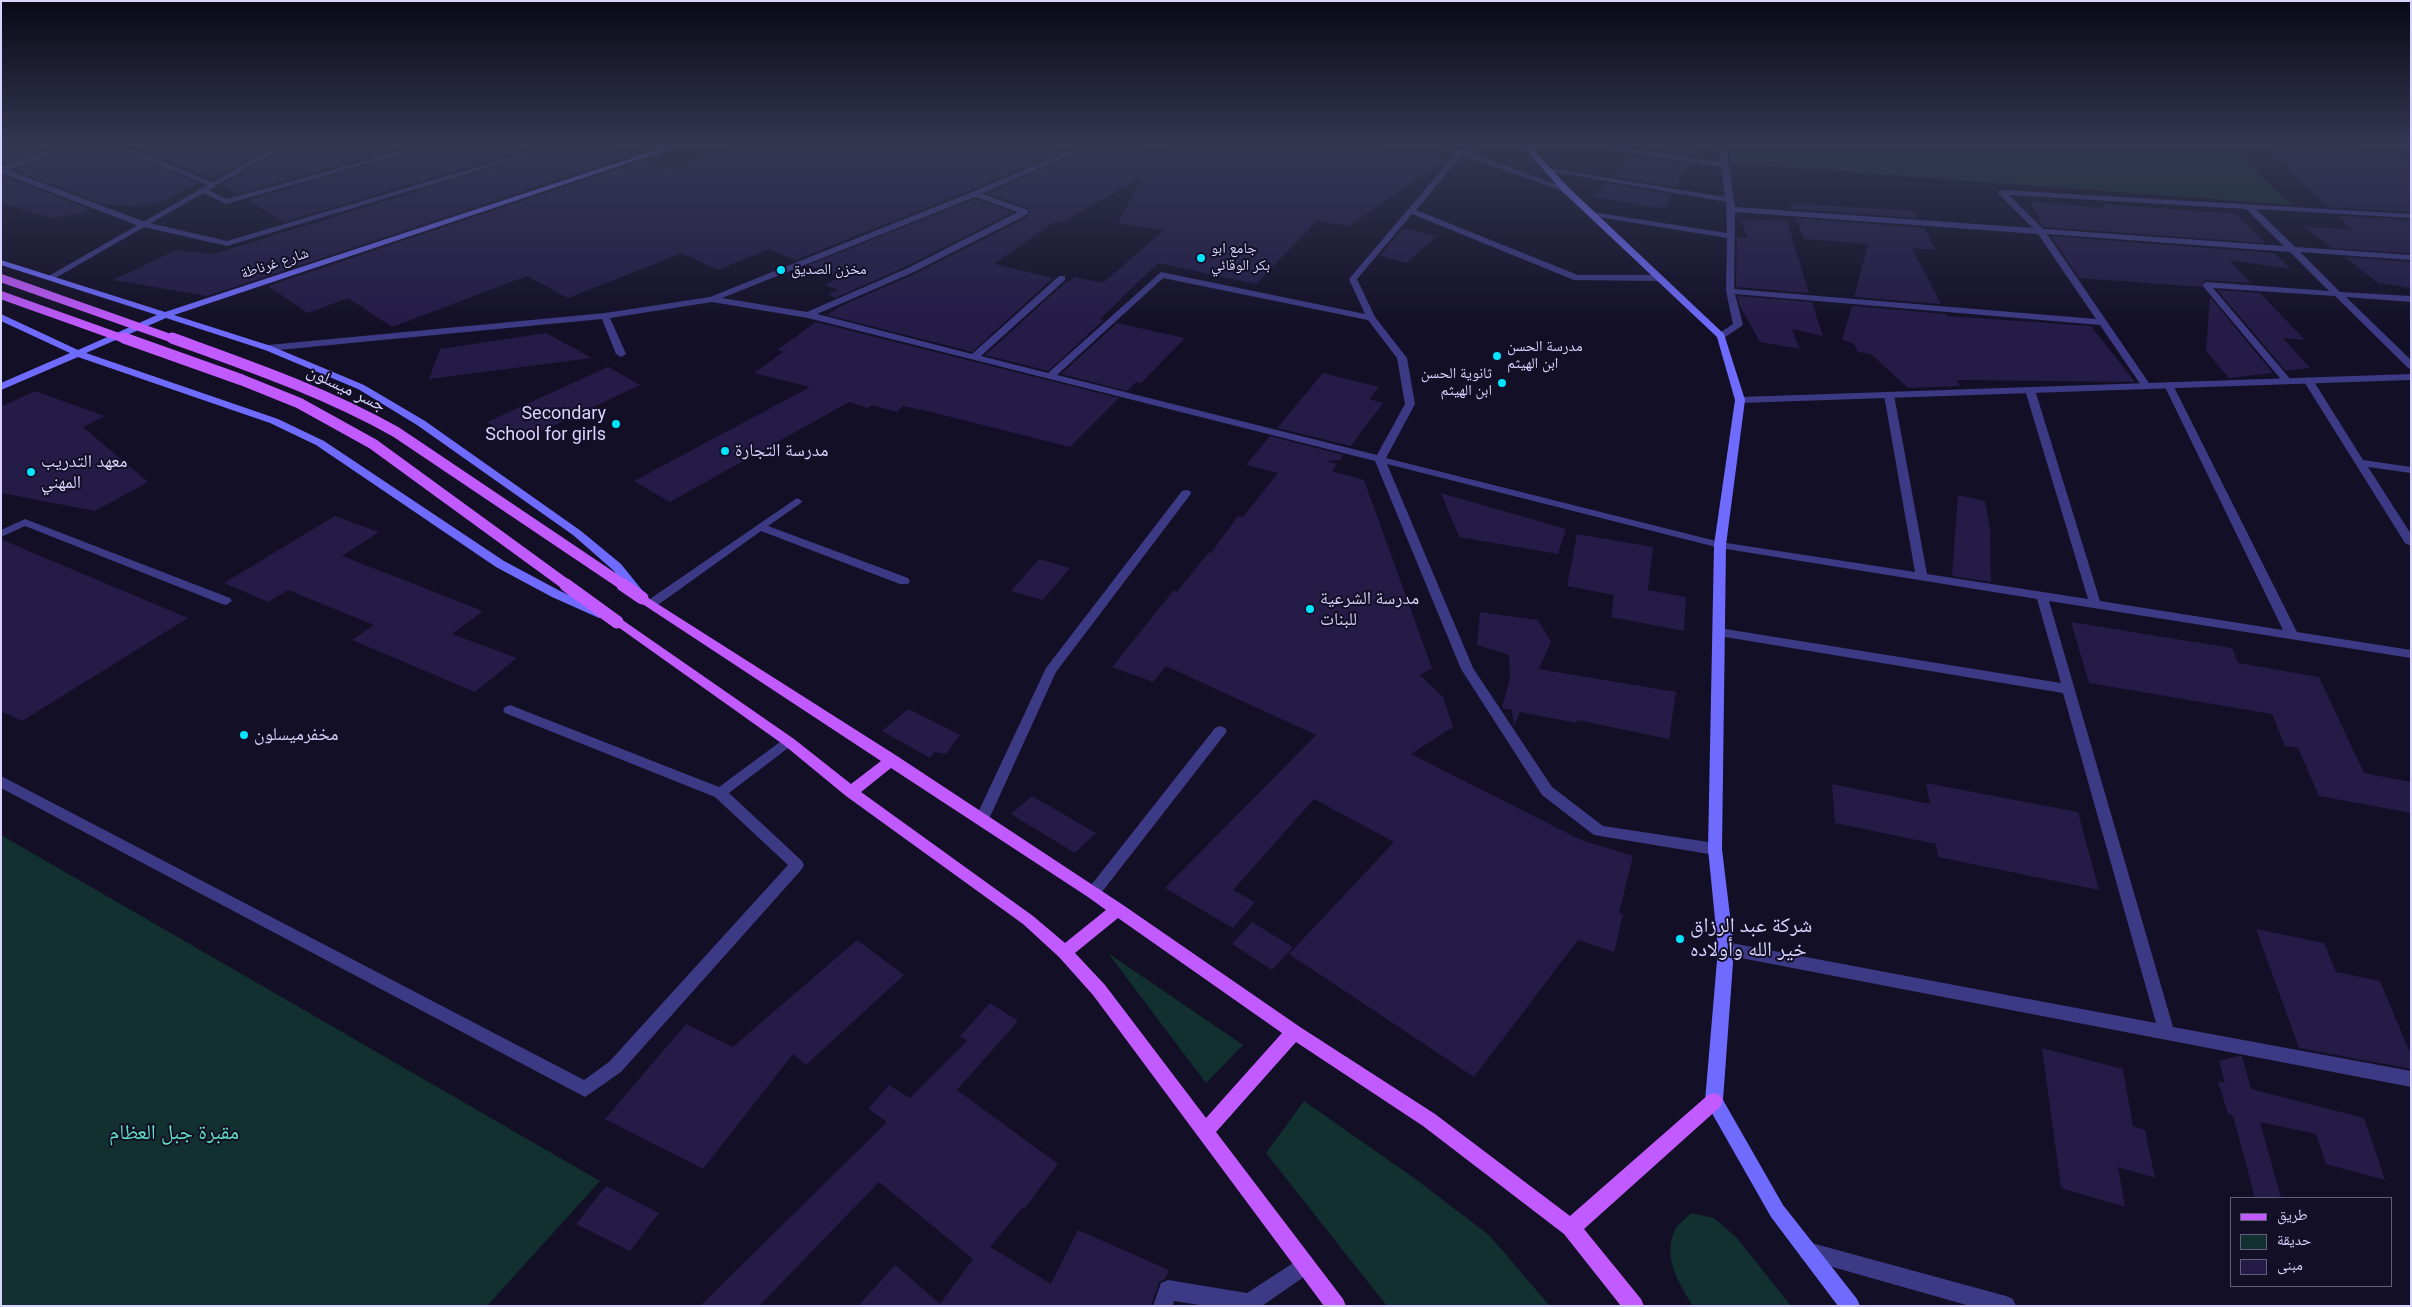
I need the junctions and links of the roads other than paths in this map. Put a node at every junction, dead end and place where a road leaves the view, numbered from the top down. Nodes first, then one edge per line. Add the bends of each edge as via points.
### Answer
1 (98, 207) edge
2 (172, 207) edge
3 (352, 207) edge
4 (492, 207) edge
5 (942, 207) edge
6 (1011, 207) edge
7 (1414, 207) edge
8 (1585, 207) edge
9 (1730, 207) edge
10 (1762, 207) edge
11 (2017, 207) edge
12 (2249, 207) edge
13 (2264, 207) edge
14 (1411, 211) junction
15 (1592, 214) junction
16 (2411, 216) edge
17 (142, 224) junction
18 (2042, 233) junction
19 (1729, 236) junction
20 (2291, 249) junction
21 (2411, 258) edge
22 (1, 262) edge
23 (1, 278) edge
24 (48, 278) junction
25 (1062, 278) dead end
26 (1659, 278) junction
27 (1730, 291) junction
28 (2336, 293) junction
29 (1, 295) edge
30 (712, 299) junction
31 (2411, 299) edge
32 (168, 314) junction
33 (808, 315) junction
34 (605, 316) junction
35 (1, 317) edge
36 (1371, 318) junction
37 (2102, 322) junction
38 (1721, 336) junction
39 (268, 348) junction
40 (77, 353) junction
41 (622, 354) dead end
42 (974, 357) junction
43 (2411, 366) edge
44 (1050, 376) junction
45 (2411, 377) edge
46 (2308, 380) junction
47 (2287, 381) junction
48 (2169, 385) junction
49 (2146, 386) junction
50 (1, 387) edge
51 (2030, 390) junction
52 (1889, 395) junction
53 (1740, 400) junction
54 (1380, 460) junction
55 (2360, 462) junction
56 (2411, 470) edge
57 (1186, 493) dead end
58 (797, 501) dead end
59 (760, 527) junction
60 (1, 534) edge
61 (2411, 543) edge
62 (1720, 546) junction
63 (1922, 577) junction
64 (904, 581) dead end
65 (2042, 596) junction
66 (226, 601) dead end
67 (646, 601) junction
68 (2096, 604) junction
69 (617, 622) junction
70 (1719, 632) junction
71 (2292, 635) junction
72 (2411, 654) edge
73 (2068, 689) junction
74 (510, 710) dead end
75 (1220, 731) dead end
76 (789, 742) junction
77 (892, 760) junction
78 (1, 781) edge
79 (720, 792) junction
80 (851, 792) junction
81 (982, 819) junction
82 (1716, 849) junction
83 (1094, 893) junction
84 (1118, 910) junction
85 (1726, 949) junction
86 (1065, 952) junction
87 (1294, 1032) junction
88 (2168, 1032) junction
89 (2411, 1079) edge
90 (1714, 1101) junction
91 (1205, 1132) junction
92 (1571, 1228) junction
93 (1808, 1251) junction
94 (1304, 1265) junction
95 (1163, 1306) edge
96 (1336, 1306) edge
97 (1634, 1306) edge
98 (1850, 1306) edge
99 (2006, 1306) edge

1 - 17 street
2 - 17 street
3 - 17 street via 227,244
4 - 32 main road, شارع غرناطة
5 - 30 street
6 - 33 street via 1025,212 911,270
7 - 14 street
8 - 15 main road
9 - 19 street
10 - 18 street
11 - 18 street
12 - 20 street
13 - 16 street
14 - 26 street via 1577,278
14 - 36 street via 1353,279
15 - 19 street
15 - 26 main road
17 - 24 street
18 - 20 street
18 - 37 street
19 - 27 street
20 - 21 street
20 - 28 street
22 - 24 main road
23 - 67 main road, جسر ميسلون, bridge via 320,391 361,411
24 - 32 main road
25 - 42 street
26 - 38 main road
27 - 37 street
27 - 38 street via 1738,325
28 - 31 street
28 - 43 street
28 - 47 street via 2206,285
29 - 69 main road, جسر ميسلون, bridge via 242,380 299,403 339,424 373,444
30 - 33 street
30 - 34 street
32 - 39 main road
32 - 40 main road, شارع غرناطة
33 - 42 street
34 - 39 street
34 - 41 street
35 - 40 main road
36 - 44 street via 1161,275
36 - 54 street via 1402,358 1410,404
37 - 49 street
38 - 53 main road
39 - 67 main road via 361,387 421,423 577,534 617,567
40 - 50 main road, شارع غرناطة
40 - 69 main road via 274,421 320,443 500,564
42 - 44 street
44 - 54 street
45 - 46 street
46 - 47 street
46 - 55 street
47 - 48 street
48 - 49 street
48 - 71 street
49 - 51 street
51 - 52 street
51 - 68 street
52 - 53 street
52 - 63 street
53 - 62 main road
54 - 62 street
54 - 82 street via 1467,669 1547,791 1599,831
55 - 56 street
55 - 61 street
57 - 81 street via 1050,671
58 - 59 street
59 - 64 street
59 - 67 street
60 - 66 street via 25,522
62 - 63 street
62 - 70 main road
63 - 65 street
65 - 68 street
65 - 73 street
67 - 77 main road, جسر ميسلون
68 - 71 street
69 - 76 main road, جسر ميسلون
70 - 73 street
70 - 82 main road
71 - 72 street
73 - 88 street
74 - 79 street
75 - 83 street
76 - 79 street
76 - 80 main road, جسر ميسلون
77 - 80 main road
77 - 81 main road, جسر ميسلون
78 - 79 street via 585,1090 615,1067 797,866
80 - 86 main road, جسر ميسلون via 1028,920
81 - 83 main road, جسر ميسلون
82 - 85 main road
83 - 84 main road, جسر ميسلون
84 - 86 main road
84 - 87 main road, جسر ميسلون
85 - 88 street
85 - 90 main road
86 - 91 main road, جسر ميسلون via 1099,990
87 - 91 main road
87 - 92 main road, جسر ميسلون via 1429,1120
88 - 89 street
90 - 92 main road
90 - 93 main road via 1777,1211
91 - 94 main road, جسر ميسلون
92 - 97 main road, جسر ميسلون
93 - 98 main road
93 - 99 street
94 - 95 street via 1249,1303 1168,1290
94 - 96 main road, جسر ميسلون

